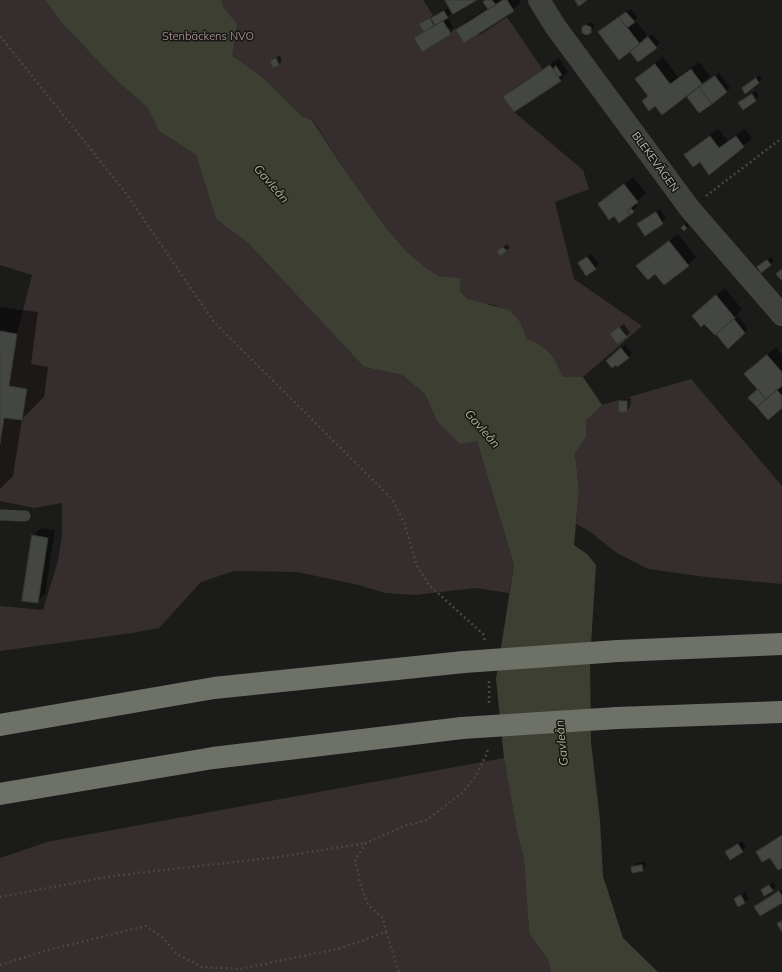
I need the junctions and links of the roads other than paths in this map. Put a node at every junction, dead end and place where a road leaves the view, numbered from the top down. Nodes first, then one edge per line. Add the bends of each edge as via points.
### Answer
1 (539, 0) edge
2 (782, 315) edge
3 (0, 515) edge
4 (25, 516) dead end
5 (782, 644) edge
6 (782, 712) edge
7 (0, 725) edge
8 (0, 794) edge

1 - 2 street, BLEKEVÄGEN via 555,26 690,209
3 - 4 lane
5 - 7 highway, bridge via 618,651 464,662 214,688
6 - 8 highway, bridge via 616,718 462,728 213,758

